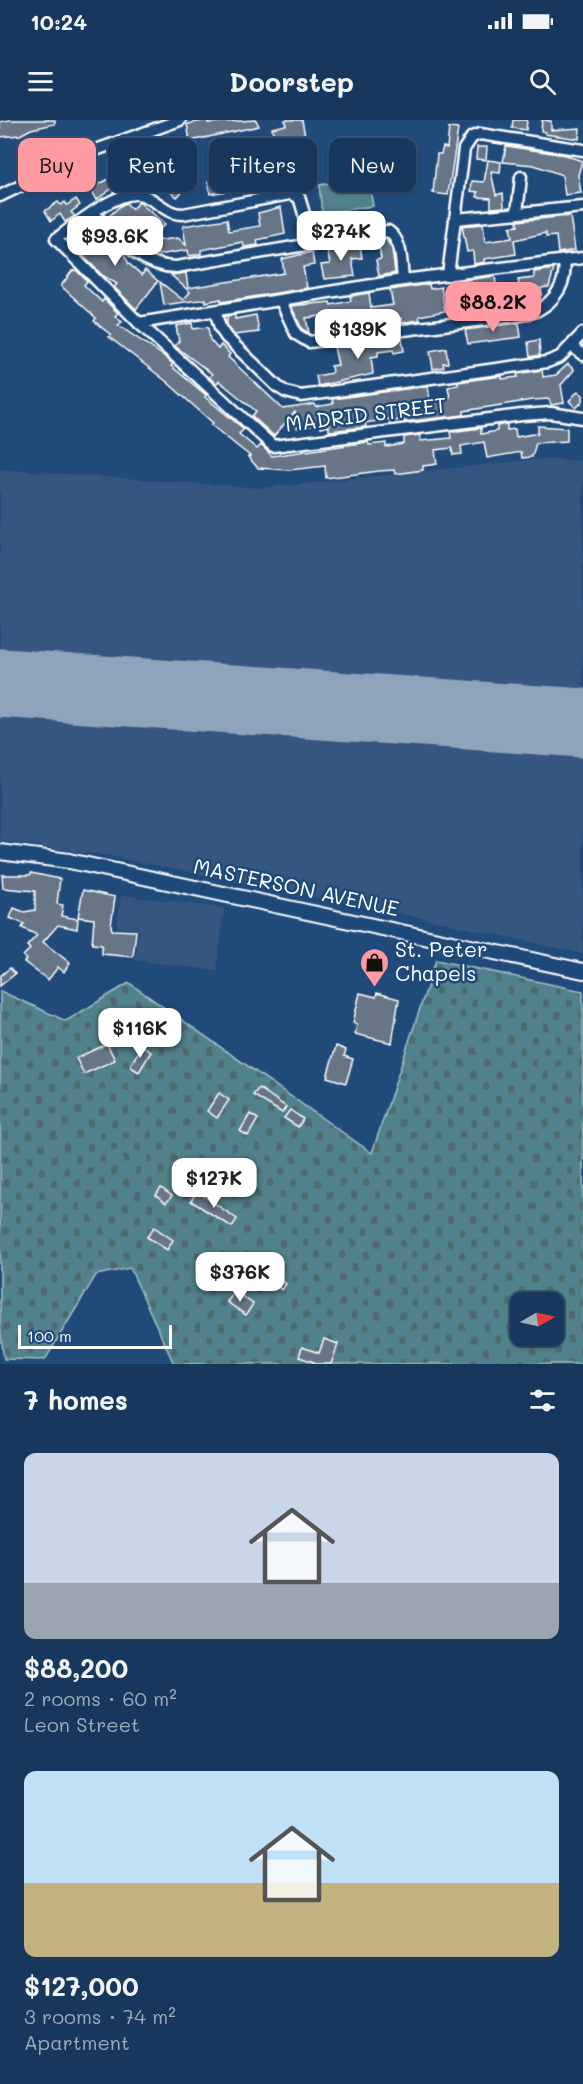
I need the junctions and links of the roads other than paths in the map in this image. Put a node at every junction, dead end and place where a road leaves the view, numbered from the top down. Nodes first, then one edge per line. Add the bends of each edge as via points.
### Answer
1 (180, 120) edge
2 (583, 150) edge
3 (521, 177) dead end
4 (0, 195) edge
5 (583, 207) edge
6 (93, 213) junction
7 (517, 213) junction
8 (455, 219) junction
9 (313, 244) junction
10 (583, 258) edge
11 (564, 261) junction
12 (448, 275) junction
13 (403, 280) junction
14 (281, 301) junction
15 (216, 313) junction
16 (139, 323) junction
17 (583, 333) edge
18 (572, 346) junction
19 (583, 355) edge
20 (583, 406) edge
21 (578, 417) edge
22 (0, 852) edge
23 (583, 971) edge

1 - 4 street via 93,151
2 - 8 street via 480,134 472,137 464,149
3 - 7 street
5 - 7 street
6 - 9 street via 136,253 159,267
6 - 9 street via 131,194 142,195 174,214 295,194 304,207
6 - 16 street, MADRID STREET via 56,239
7 - 8 street
8 - 12 street
9 - 13 street via 388,231 399,243
10 - 11 street
11 - 12 street
11 - 14 street via 566,273 558,292 542,309 522,315 309,342 296,334
12 - 13 street
13 - 14 street
14 - 15 street
15 - 16 street
15 - 18 street via 226,337 278,387 301,396 547,362
16 - 21 street, MADRID STREET via 273,446 522,415 551,413
17 - 18 street
18 - 19 street
20 - 21 street
22 - 23 main road, MASTERSON AVENUE via 69,861

